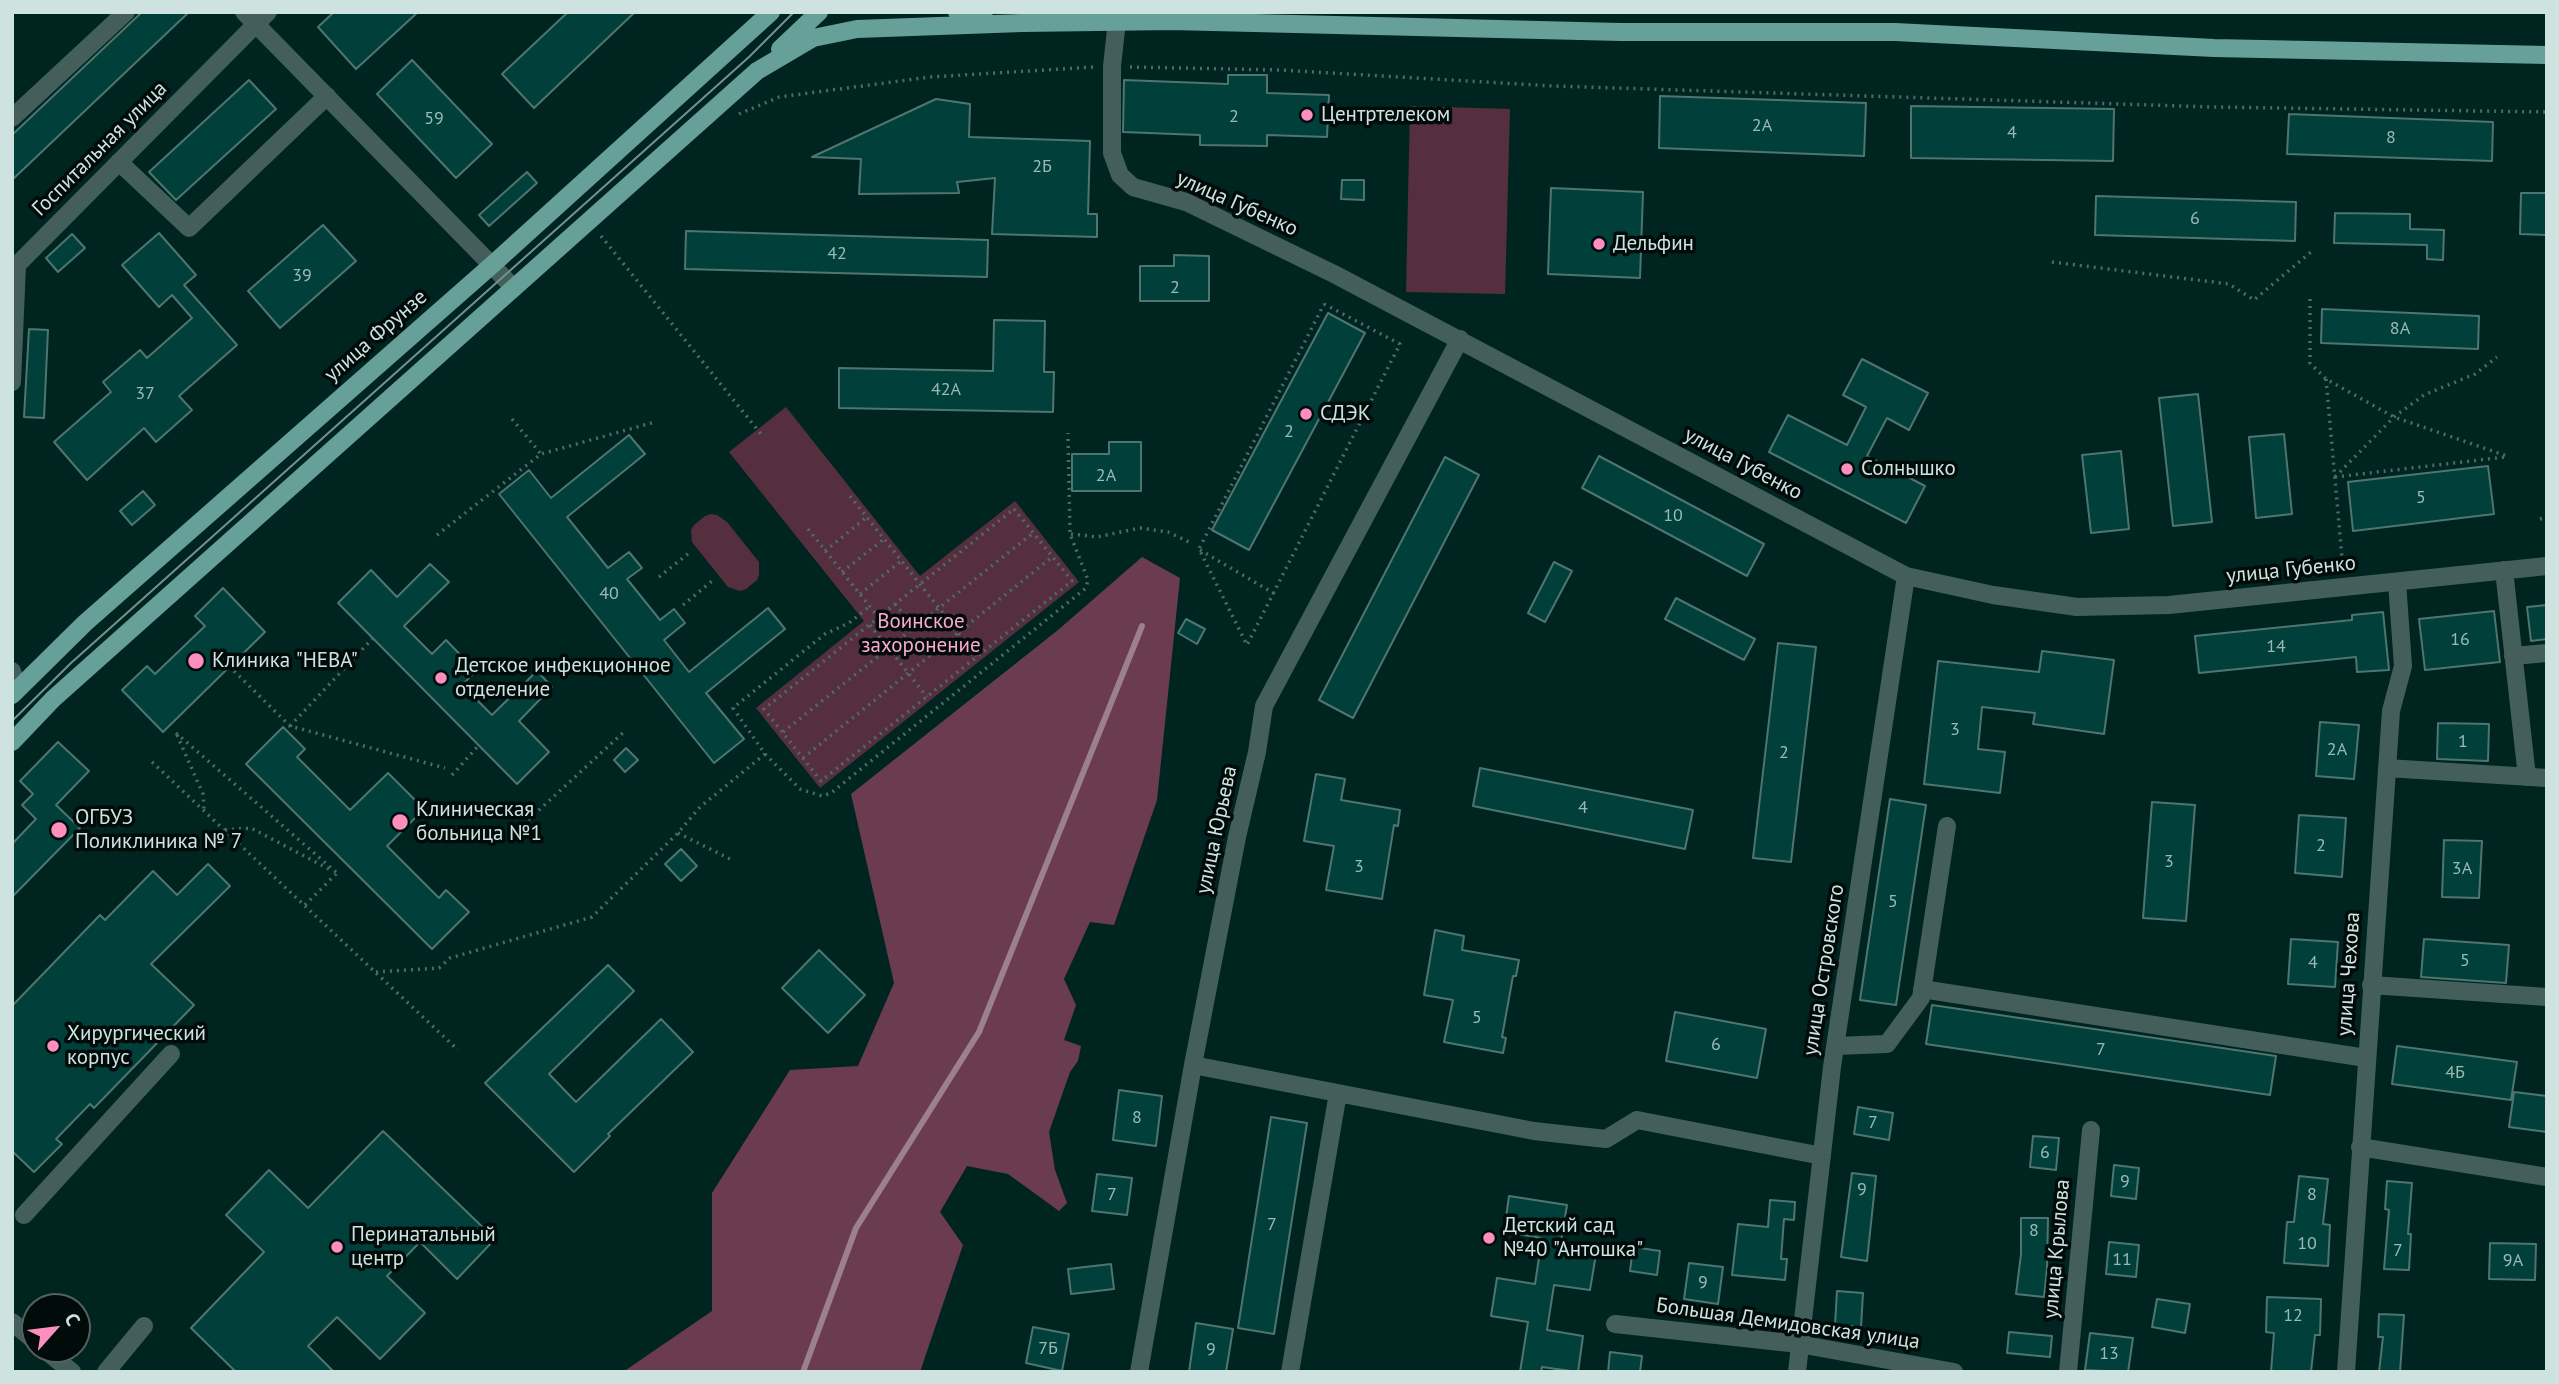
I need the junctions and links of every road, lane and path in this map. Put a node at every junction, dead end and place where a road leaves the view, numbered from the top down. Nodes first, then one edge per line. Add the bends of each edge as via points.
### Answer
1 (126, 12) edge
2 (771, 12) edge
3 (781, 12) edge
4 (819, 12) edge
5 (957, 12) edge
6 (256, 16) edge
7 (1117, 17) edge
8 (1146, 17) edge
9 (1023, 23) junction
10 (754, 27) junction
11 (2547, 55) edge
12 (1112, 66) junction
13 (757, 71) junction
14 (327, 96) junction
15 (2547, 113) edge
16 (12, 118) edge
17 (729, 118) dead end
18 (119, 162) junction
19 (597, 231) dead end
20 (2312, 251) dead end
21 (15, 262) edge
22 (2052, 262) dead end
23 (492, 265) junction
24 (514, 288) junction
25 (2310, 299) dead end
26 (1460, 339) junction
27 (2497, 357) dead end
28 (2326, 379) junction
29 (12, 382) edge
30 (2394, 417) junction
31 (512, 419) dead end
32 (655, 422) dead end
33 (1068, 433) dead end
34 (761, 434) dead end
35 (541, 454) junction
36 (2335, 477) junction
37 (850, 496) dead end
38 (867, 517) junction
39 (2547, 517) edge
40 (2540, 519) dead end
41 (808, 529) dead end
42 (1033, 533) junction
43 (1070, 534) junction
44 (437, 535) dead end
45 (884, 539) junction
46 (1191, 543) dead end
47 (1199, 549) junction
48 (825, 551) junction
49 (689, 553) dead end
50 (1052, 557) junction
51 (901, 561) junction
52 (2547, 566) edge
53 (2504, 570) junction
54 (842, 572) junction
55 (1906, 576) junction
56 (2344, 576) dead end
57 (659, 577) dead end
58 (712, 581) dead end
59 (2397, 582) junction
60 (920, 584) junction
61 (860, 594) junction
62 (1275, 594) junction
63 (895, 604) junction
64 (683, 605) dead end
65 (870, 606) junction
66 (939, 608) junction
67 (901, 611) dead end
68 (879, 618) junction
69 (908, 621) dead end
70 (870, 625) junction
71 (914, 628) junction
72 (958, 632) junction
73 (373, 638) dead end
74 (888, 648) junction
75 (2547, 653) edge
76 (2513, 656) junction
77 (977, 657) junction
78 (12, 671) edge
79 (234, 671) dead end
80 (908, 673) junction
81 (15, 692) edge
82 (927, 697) junction
83 (290, 726) junction
84 (626, 730) dead end
85 (783, 733) junction
86 (12, 742) edge
87 (479, 745) dead end
88 (765, 754) junction
89 (803, 758) junction
90 (152, 762) dead end
91 (445, 768) dead end
92 (2387, 768) junction
93 (452, 775) dead end
94 (2527, 777) junction
95 (2547, 778) edge
96 (204, 811) junction
97 (1947, 826) dead end
98 (225, 830) junction
99 (678, 833) junction
100 (513, 835) dead end
101 (730, 859) dead end
102 (337, 873) junction
103 (305, 905) junction
104 (376, 972) junction
105 (2371, 985) junction
106 (1922, 989) junction
107 (2547, 997) edge
108 (1835, 1046) junction
109 (458, 1049) dead end
110 (171, 1054) dead end
111 (2366, 1058) junction
112 (1193, 1065) junction
113 (1338, 1093) junction
114 (2091, 1130) dead end
115 (2360, 1147) junction
116 (1822, 1156) junction
117 (2547, 1177) edge
118 (17, 1210) edge
119 (1615, 1324) dead end
120 (144, 1326) dead end
121 (1799, 1344) junction
122 (106, 1372) edge
123 (1139, 1372) edge
124 (1290, 1372) edge
125 (1797, 1372) edge
126 (1955, 1372) edge
127 (2068, 1372) edge
128 (2346, 1372) edge

1 - 16 street
2 - 10 main road, улица Фрунзе
3 - 10 main road
4 - 13 main road
5 - 9 main road
6 - 14 street
6 - 18 street, Госпитальная улица
7 - 8 main road
7 - 9 main road
7 - 12 street, улица Губенко
8 - 11 main road via 1621,32 1895,32 2214,48
9 - 13 main road via 857,29 813,38
10 - 23 main road, улица Фрунзе
12 - 15 path via 1280,70 1553,86
12 - 17 path via 930,77 793,95
12 - 26 street, улица Губенко via 1112,153 1121,175 1133,187 1197,207
13 - 24 main road
14 - 18 street via 189,228
14 - 23 street
18 - 21 street, Госпитальная улица
19 - 34 path
20 - 22 path via 2255,300 2230,284
21 - 29 street, Госпитальная улица
23 - 24 street
23 - 81 main road, улица Фрунзе via 85,623
24 - 86 main road via 61,692
25 - 28 path via 2310,363
26 - 55 street, улица Губенко
26 - 112 street, улица Юрьева via 1264,706
27 - 30 path via 2475,374 2424,396
28 - 30 path
28 - 36 path
30 - 36 path
30 - 36 path via 2507,456
31 - 35 path
32 - 35 path
33 - 43 path
35 - 44 path
36 - 56 path
37 - 38 path
38 - 45 path
38 - 48 path
39 - 40 path
41 - 48 path
42 - 50 path
42 - 60 path via 1014,509
42 - 66 path
43 - 46 path via 1097,537 1140,528 1168,532
43 - 88 path via 1088,580 1086,588 831,793 822,796 800,789
45 - 51 path
45 - 54 path
47 - 62 path
47 - 62 path via 1247,645
47 - 62 path via 1324,304 1400,345
48 - 54 path
49 - 57 path
50 - 72 path
50 - 77 path via 1072,581
51 - 60 path
51 - 61 path
52 - 53 street, улица Губенко
53 - 59 street, улица Губенко
53 - 76 street
54 - 61 path
55 - 59 street, улица Губенко via 2077,607 2169,605
55 - 108 street, улица Островского
58 - 64 path
59 - 92 street, улица Чехова via 2403,666 2391,711
60 - 63 path
60 - 66 path
61 - 65 path
63 - 67 path
63 - 68 path
65 - 68 path
65 - 88 path via 825,634 733,708
66 - 71 path
66 - 72 path
68 - 70 path
69 - 71 path
70 - 74 path
70 - 85 path via 764,709
71 - 74 path
72 - 77 path
72 - 80 path
73 - 83 path
74 - 80 path
74 - 85 path
75 - 76 street
76 - 94 street
77 - 82 path
78 - 81 street
79 - 83 path
80 - 82 path
80 - 89 path
82 - 89 path via 821,781
83 - 91 path
84 - 100 path
85 - 89 path
87 - 93 path
88 - 99 path via 700,807
90 - 96 path
92 - 94 street
92 - 105 street, улица Чехова
94 - 95 street
96 - 98 path
96 - 102 path via 204,794 176,733
97 - 106 street
98 - 102 path via 250,828
98 - 103 path
99 - 101 path
99 - 104 path via 592,917 450,958 439,968
102 - 103 path
103 - 104 path
104 - 109 path
105 - 107 street
105 - 111 street, улица Чехова
106 - 108 street via 1921,998 1887,1044
106 - 111 street
108 - 116 street, улица Островского
110 - 118 street
111 - 115 street, улица Чехова
112 - 113 street
112 - 123 street, улица Юрьева
113 - 116 street via 1534,1131 1606,1139 1637,1120
113 - 124 street
114 - 127 street, улица Крылова
115 - 117 street
115 - 128 street, улица Чехова
116 - 121 street, улица Островского
119 - 121 street, Большая Демидовская улица
120 - 122 street
121 - 125 street, улица Островского
121 - 126 street, Большая Демидовская улица

